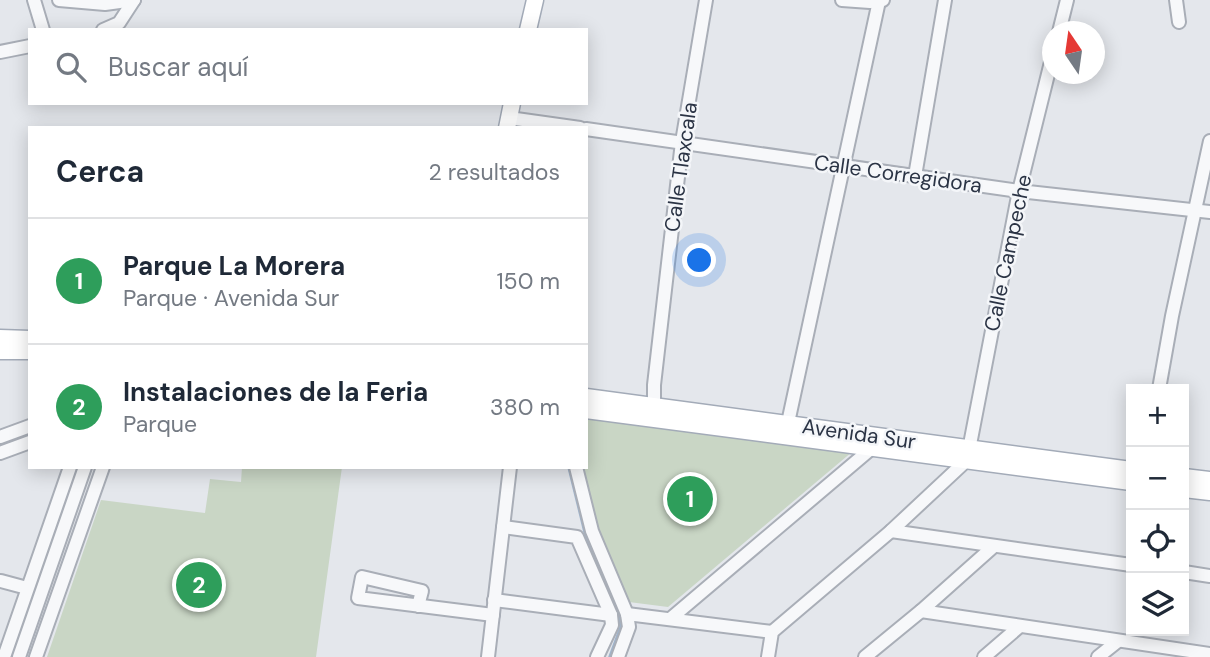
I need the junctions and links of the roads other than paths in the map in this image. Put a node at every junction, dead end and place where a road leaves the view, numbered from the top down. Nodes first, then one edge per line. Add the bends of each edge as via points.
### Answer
1 (34, 0) edge
2 (59, 0) edge
3 (134, 0) edge
4 (535, 0) edge
5 (706, 0) edge
6 (842, 0) edge
7 (881, 0) edge
8 (945, 0) edge
9 (1067, 0) edge
10 (1176, 0) edge
11 (1062, 21) edge
12 (1179, 22) dead end
13 (42, 28) edge
14 (108, 28) edge
15 (528, 28) edge
16 (28, 46) edge
17 (0, 52) edge
18 (1046, 84) edge
19 (509, 116) edge
20 (568, 126) edge
21 (588, 129) edge
22 (1210, 141) edge
23 (682, 142) junction
24 (843, 166) junction
25 (915, 176) junction
26 (1019, 191) junction
27 (1195, 210) junction
28 (1210, 212) edge
29 (0, 338) edge
30 (28, 339) edge
31 (0, 351) edge
32 (28, 351) edge
33 (1160, 384) edge
34 (588, 397) edge
35 (588, 410) edge
36 (654, 412) junction
37 (28, 427) edge
38 (786, 430) junction
39 (2, 437) edge
40 (28, 443) edge
41 (872, 448) junction
42 (0, 453) edge
43 (968, 454) junction
44 (69, 469) edge
45 (84, 469) edge
46 (102, 469) edge
47 (510, 469) edge
48 (576, 469) edge
49 (1126, 470) edge
50 (1189, 478) edge
51 (1210, 480) edge
52 (1126, 481) edge
53 (1189, 490) edge
54 (1210, 492) edge
55 (503, 527) junction
56 (891, 531) junction
57 (994, 546) junction
58 (1126, 564) edge
59 (1189, 573) edge
60 (1210, 576) edge
61 (0, 581) edge
62 (27, 588) junction
63 (494, 600) junction
64 (418, 606) junction
65 (922, 611) junction
66 (627, 614) junction
67 (493, 615) junction
68 (611, 615) junction
69 (670, 619) junction
70 (1020, 626) junction
71 (772, 632) junction
72 (1118, 640) junction
73 (1210, 654) edge
74 (4, 657) edge
75 (19, 657) edge
76 (37, 657) edge
77 (488, 657) edge
78 (597, 657) edge
79 (618, 657) edge
80 (768, 657) edge
81 (864, 657) edge
82 (984, 657) edge
83 (1098, 657) edge

1 - 13 street
2 - 3 street via 105,4
3 - 14 street via 119,23
4 - 15 main road
5 - 23 street, Calle Tlaxcala
6 - 7 street
7 - 24 street
8 - 25 street
9 - 11 street
10 - 12 street
16 - 17 street
18 - 26 street, Calle Campeche
19 - 20 street
21 - 23 street, Calle Corregidora
22 - 27 street
23 - 24 street, Calle Corregidora
23 - 36 street, Calle Tlaxcala
24 - 25 street, Calle Corregidora
24 - 38 street
25 - 26 street, Calle Corregidora
26 - 27 street, Calle Corregidora
26 - 43 street, Calle Campeche
27 - 28 street, Calle Corregidora
27 - 33 street
29 - 30 main road
31 - 32 main road
34 - 36 main road, Avenida Sur
35 - 36 main road, Avenida Sur
36 - 38 main road, Avenida Sur
37 - 39 street
38 - 41 main road, Avenida Sur
38 - 43 main road, Avenida Sur
39 - 42 street
40 - 42 street
41 - 43 main road, Avenida Sur
41 - 69 street
43 - 49 main road, Avenida Sur
43 - 52 main road, Avenida Sur
43 - 56 street
44 - 62 street
45 - 75 street
46 - 76 street
47 - 55 street
48 - 66 street via 592,531
50 - 51 main road
53 - 54 main road
55 - 63 street
55 - 68 street via 577,537
56 - 57 street
56 - 71 street
57 - 58 street
57 - 65 street
59 - 60 street
61 - 62 street
62 - 74 street
63 - 67 street
63 - 68 street
64 - 64 street via 358,598 362,577 422,591
64 - 67 street
65 - 70 street
65 - 81 street
66 - 69 street
66 - 79 street via 629,627
67 - 77 street
68 - 78 street via 612,625
69 - 71 street
70 - 72 street
70 - 82 street
71 - 80 street
72 - 73 street
72 - 83 street

